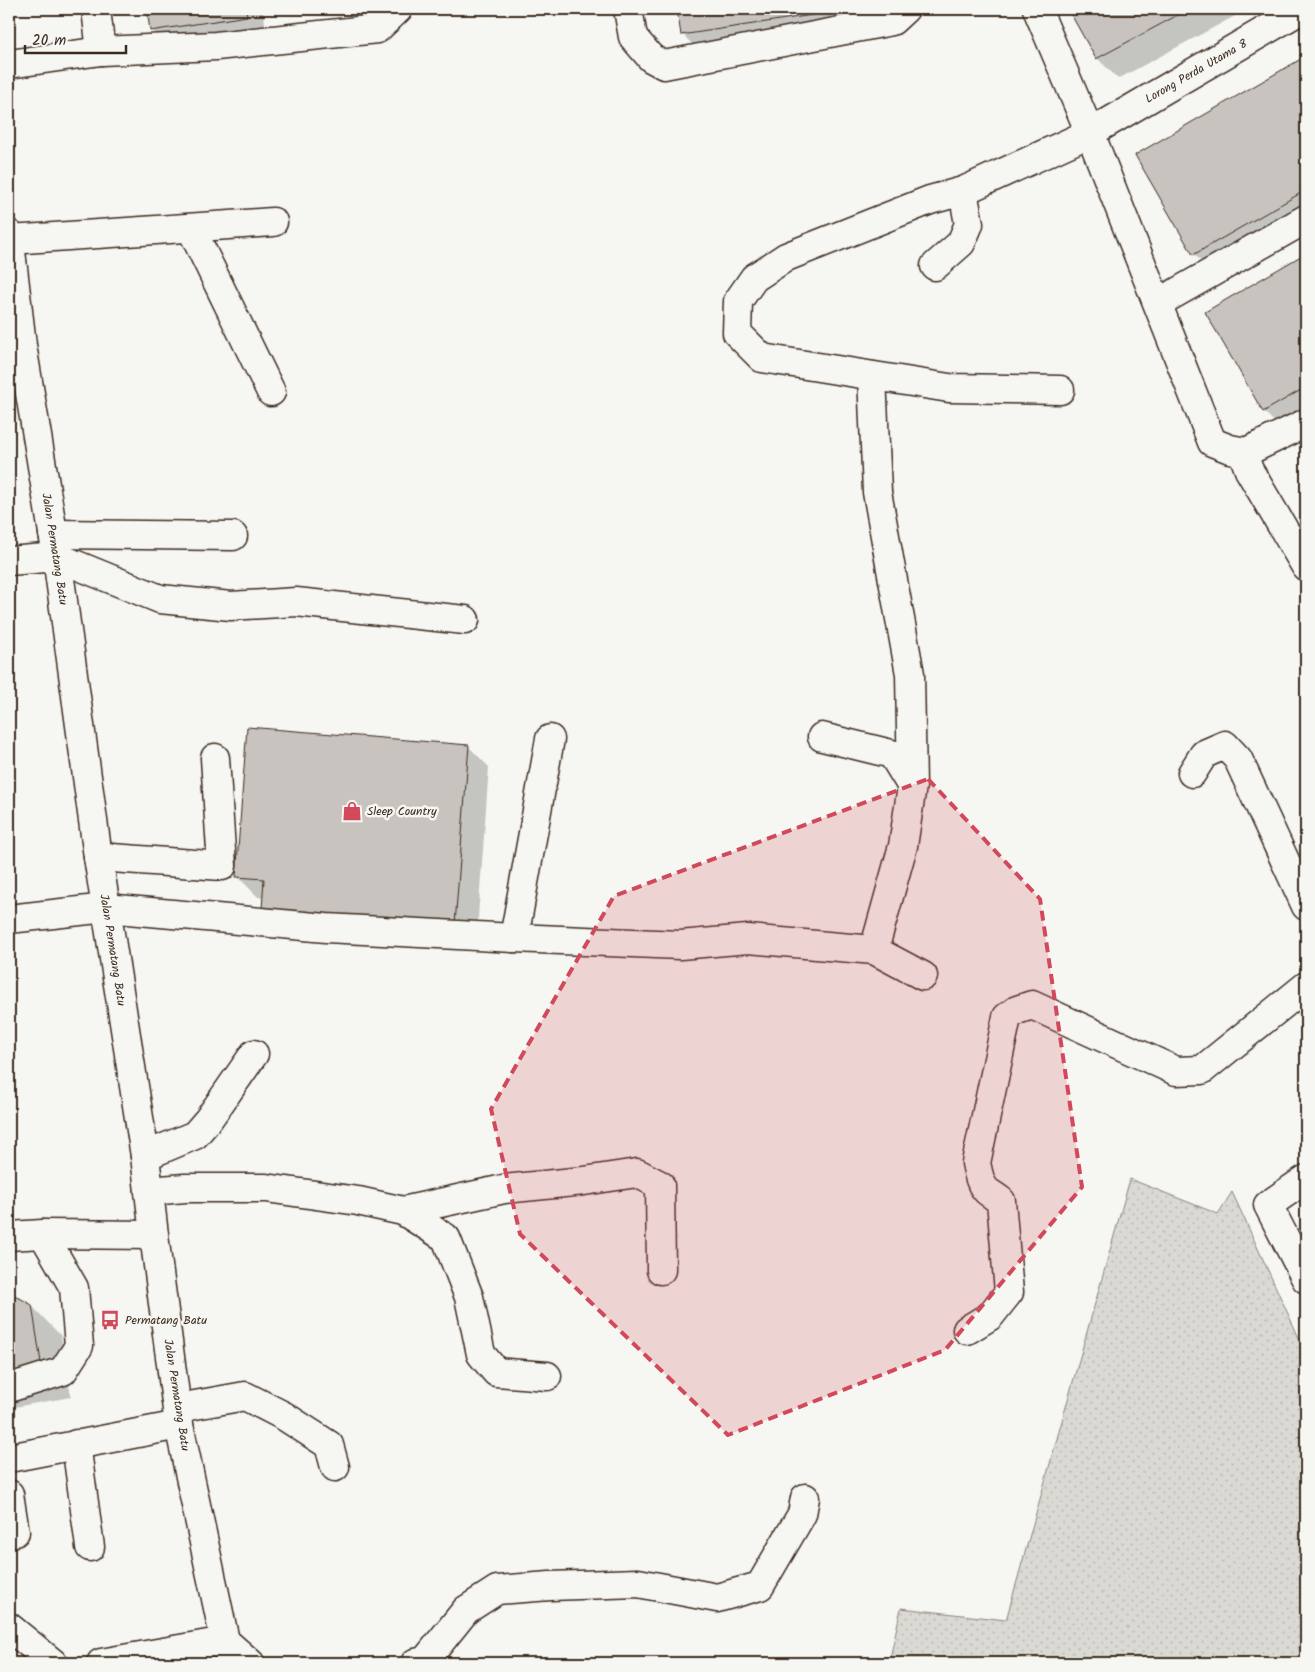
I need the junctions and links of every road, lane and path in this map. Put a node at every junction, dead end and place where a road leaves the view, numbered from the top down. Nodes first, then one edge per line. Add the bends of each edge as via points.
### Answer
1 (96, 9) edge
2 (398, 9) edge
3 (628, 9) edge
4 (905, 9) edge
5 (1037, 9) edge
6 (1302, 9) edge
7 (102, 51) junction
8 (9, 64) edge
9 (1090, 133) junction
10 (963, 191) junction
11 (1306, 220) edge
12 (273, 222) dead end
13 (191, 228) junction
14 (9, 237) edge
15 (935, 266) dead end
16 (1158, 303) junction
17 (16, 346) edge
18 (872, 376) junction
19 (1060, 390) dead end
20 (271, 392) dead end
21 (1306, 424) edge
22 (1246, 452) junction
23 (232, 536) dead end
24 (55, 546) junction
25 (9, 561) edge
26 (1306, 568) edge
27 (465, 620) dead end
28 (822, 737) dead end
29 (550, 739) dead end
30 (215, 758) dead end
31 (1192, 773) dead end
32 (912, 786) junction
33 (98, 857) junction
34 (1306, 906) edge
35 (106, 908) junction
36 (9, 919) edge
37 (514, 938) junction
38 (874, 950) junction
39 (923, 976) dead end
40 (1306, 986) edge
41 (254, 1054) dead end
42 (146, 1156) junction
43 (1306, 1178) edge
44 (149, 1191) junction
45 (403, 1211) junction
46 (43, 1234) junction
47 (154, 1235) junction
48 (9, 1236) edge
49 (662, 1270) dead end
50 (1306, 1279) edge
51 (966, 1330) dead end
52 (547, 1376) dead end
53 (9, 1388) edge
54 (179, 1417) junction
55 (76, 1444) junction
56 (9, 1458) edge
57 (336, 1467) dead end
58 (9, 1494) edge
59 (805, 1498) dead end
60 (15, 1532) dead end
61 (90, 1547) dead end
62 (9, 1627) edge
63 (228, 1652) edge
64 (53, 1663) edge
65 (101, 1663) edge
66 (250, 1663) edge
67 (415, 1663) edge

1 - 7 street
2 - 7 street via 376,29 216,46
3 - 4 street via 633,37 651,58 664,65 892,21
5 - 9 street
6 - 9 street, Lorong Perda Utama 8
7 - 8 street
9 - 10 street, Lorong Perda Utama 8
9 - 16 street
10 - 15 street via 970,224 961,243
10 - 18 street, Lorong Perda Utama 8 via 930,200 786,257 754,278 738,301 737,333 762,358
11 - 16 street
12 - 13 street
13 - 14 street
13 - 20 street
14 - 17 street, Jalan Permatang Batu
16 - 22 street via 1212,442
17 - 24 street, Jalan Permatang Batu
18 - 19 street, Lorong Perda Utama 8 via 949,388
18 - 32 street via 877,492 910,674
21 - 22 street
22 - 26 street via 1249,470
23 - 24 street
24 - 25 street
24 - 27 street via 160,599 231,606 296,602
24 - 33 street, Jalan Permatang Batu
28 - 32 street via 892,754
29 - 37 street
30 - 33 street via 222,866
31 - 34 street via 1204,754 1225,745 1238,759
32 - 38 street via 902,846
33 - 35 street, Jalan Permatang Batu
35 - 36 street
35 - 37 street via 326,928
35 - 42 street, Jalan Permatang Batu
37 - 38 street via 680,945 748,939
38 - 39 street
40 - 51 street via 1202,1070 1176,1071 1032,1005 1006,1017 976,1163 986,1190 1001,1201 1009,1292 990,1316
41 - 42 street via 195,1135
42 - 44 street, Jalan Permatang Batu
43 - 50 street via 1268,1205
44 - 45 street via 266,1188
44 - 47 street, Jalan Permatang Batu
45 - 49 street via 504,1189 637,1173 660,1185
45 - 52 street via 446,1238 469,1297 481,1354 496,1372
46 - 47 street
46 - 48 street
46 - 53 street via 74,1288 79,1346 63,1372
47 - 54 street, Jalan Permatang Batu
54 - 55 street
54 - 57 street via 245,1396 329,1445
54 - 63 street, Jalan Permatang Batu
55 - 56 street
55 - 61 street
58 - 60 street
59 - 67 street via 802,1514 760,1586 717,1598 638,1583 497,1590 466,1610 425,1661
62 - 64 street
63 - 65 street
63 - 66 street

